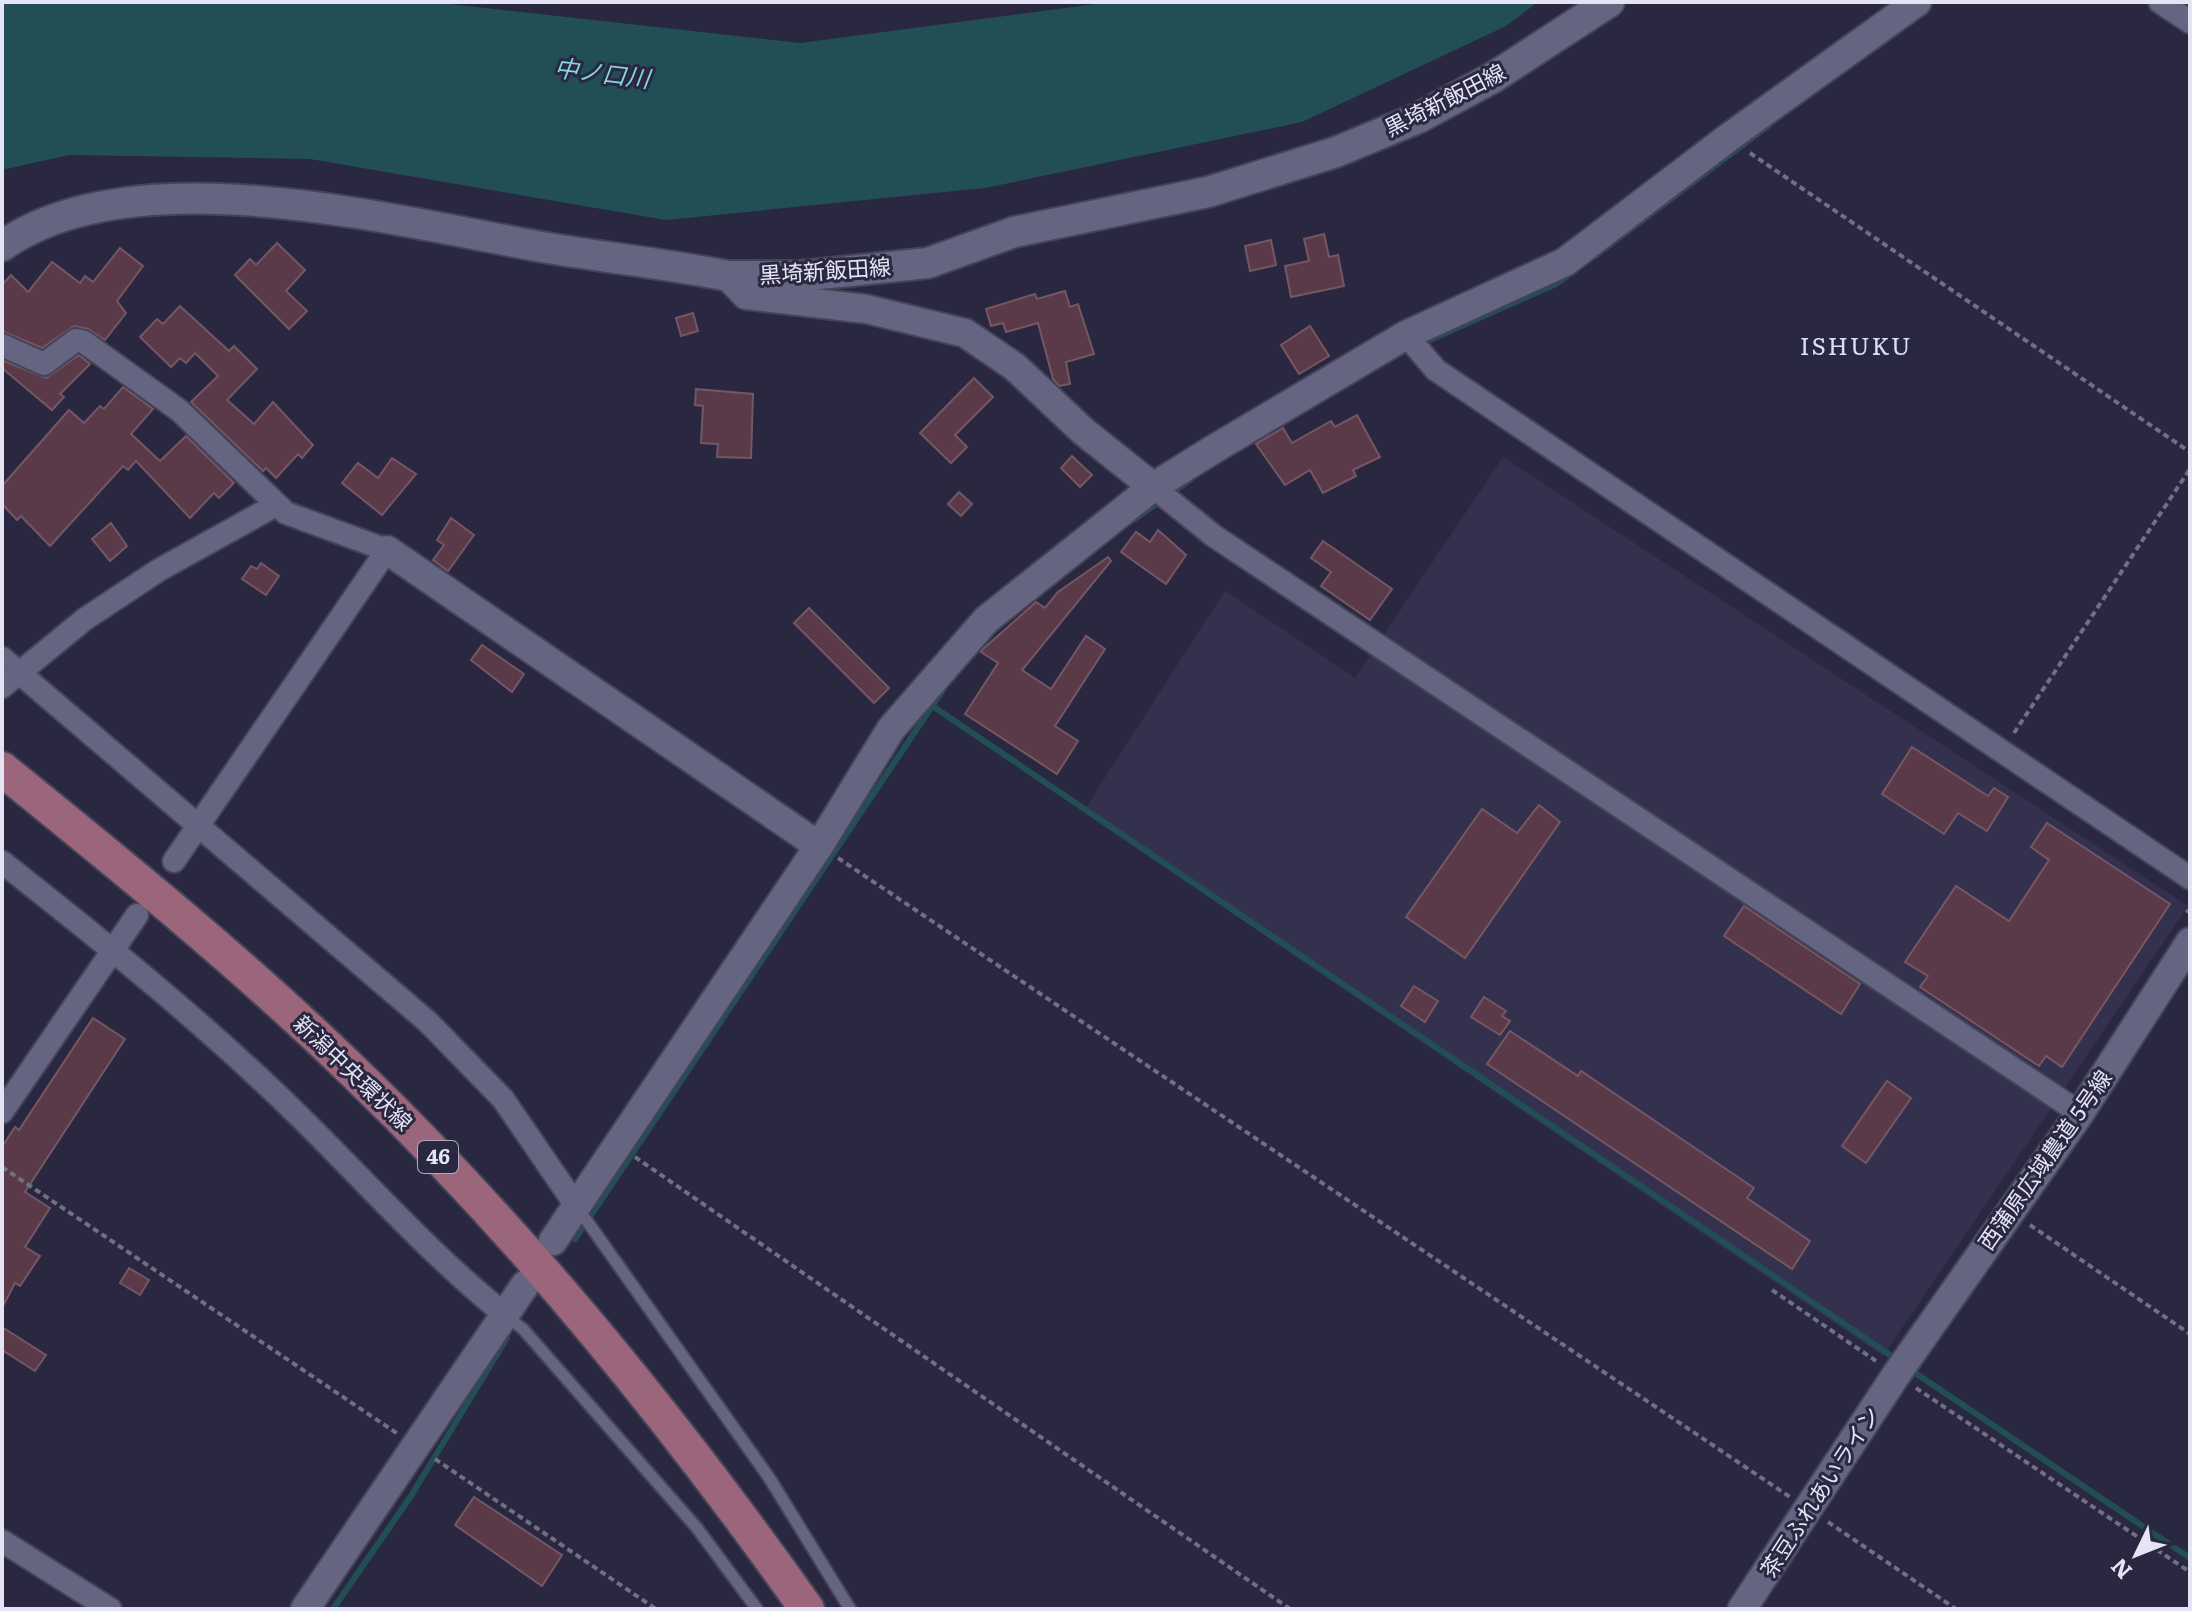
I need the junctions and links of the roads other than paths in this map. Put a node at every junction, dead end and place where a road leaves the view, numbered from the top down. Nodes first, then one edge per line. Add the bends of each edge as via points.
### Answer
1 (1609, 2) edge
2 (1917, 2) edge
3 (2160, 2) edge
4 (2190, 22) edge
5 (2, 246) edge
6 (728, 276) junction
7 (1406, 335) junction
8 (2, 345) edge
9 (1153, 487) junction
10 (276, 505) junction
11 (387, 550) junction
12 (7, 673) edge
13 (2, 769) edge
14 (198, 826) junction
15 (819, 846) junction
16 (174, 861) dead end
17 (2, 862) edge
18 (2190, 878) edge
19 (137, 915) dead end
20 (2190, 942) edge
21 (113, 950) junction
22 (2, 1112) edge
23 (2080, 1113) junction
24 (577, 1207) junction
25 (553, 1241) dead end
26 (525, 1285) dead end
27 (503, 1313) junction
28 (1896, 1375) joint
29 (2, 1541) edge
30 (110, 1609) edge
31 (305, 1609) edge
32 (757, 1609) edge
33 (807, 1609) edge
34 (850, 1609) edge
35 (1742, 1609) edge

1 - 6 main road, 黒埼新飯田線 via 1494,77 1418,118 1336,152 1208,192 1014,232 928,263 800,276
2 - 7 street via 1565,262
3 - 4 street
5 - 6 main road, 黒埼新飯田線 via 29,227 66,214 164,199 193,200 294,205
6 - 9 street via 746,295 866,309 965,333 1015,367
7 - 9 street
7 - 18 street via 1436,370
8 - 10 street via 44,364 76,340 84,342 180,411
9 - 15 street via 986,620 891,729
9 - 23 street via 1227,545
10 - 11 street
10 - 12 street via 159,570
11 - 14 street
11 - 15 street
12 - 14 street
13 - 33 main road, 新潟中央環状線 / 46 via 284,1006 428,1146 615,1354
14 - 16 street
14 - 24 street via 428,1022 503,1099
15 - 24 street
17 - 21 street
19 - 21 street
20 - 23 street, 西蒲原広域農道 5号線
21 - 22 street
21 - 27 street via 208,1031 458,1277
23 - 28 street, 西蒲原広域農道 5号線
24 - 25 street
24 - 34 lane via 770,1479
26 - 27 street
27 - 31 street
27 - 32 lane via 523,1329 697,1528
28 - 35 street, 茶豆ふれあいライン
29 - 30 street

